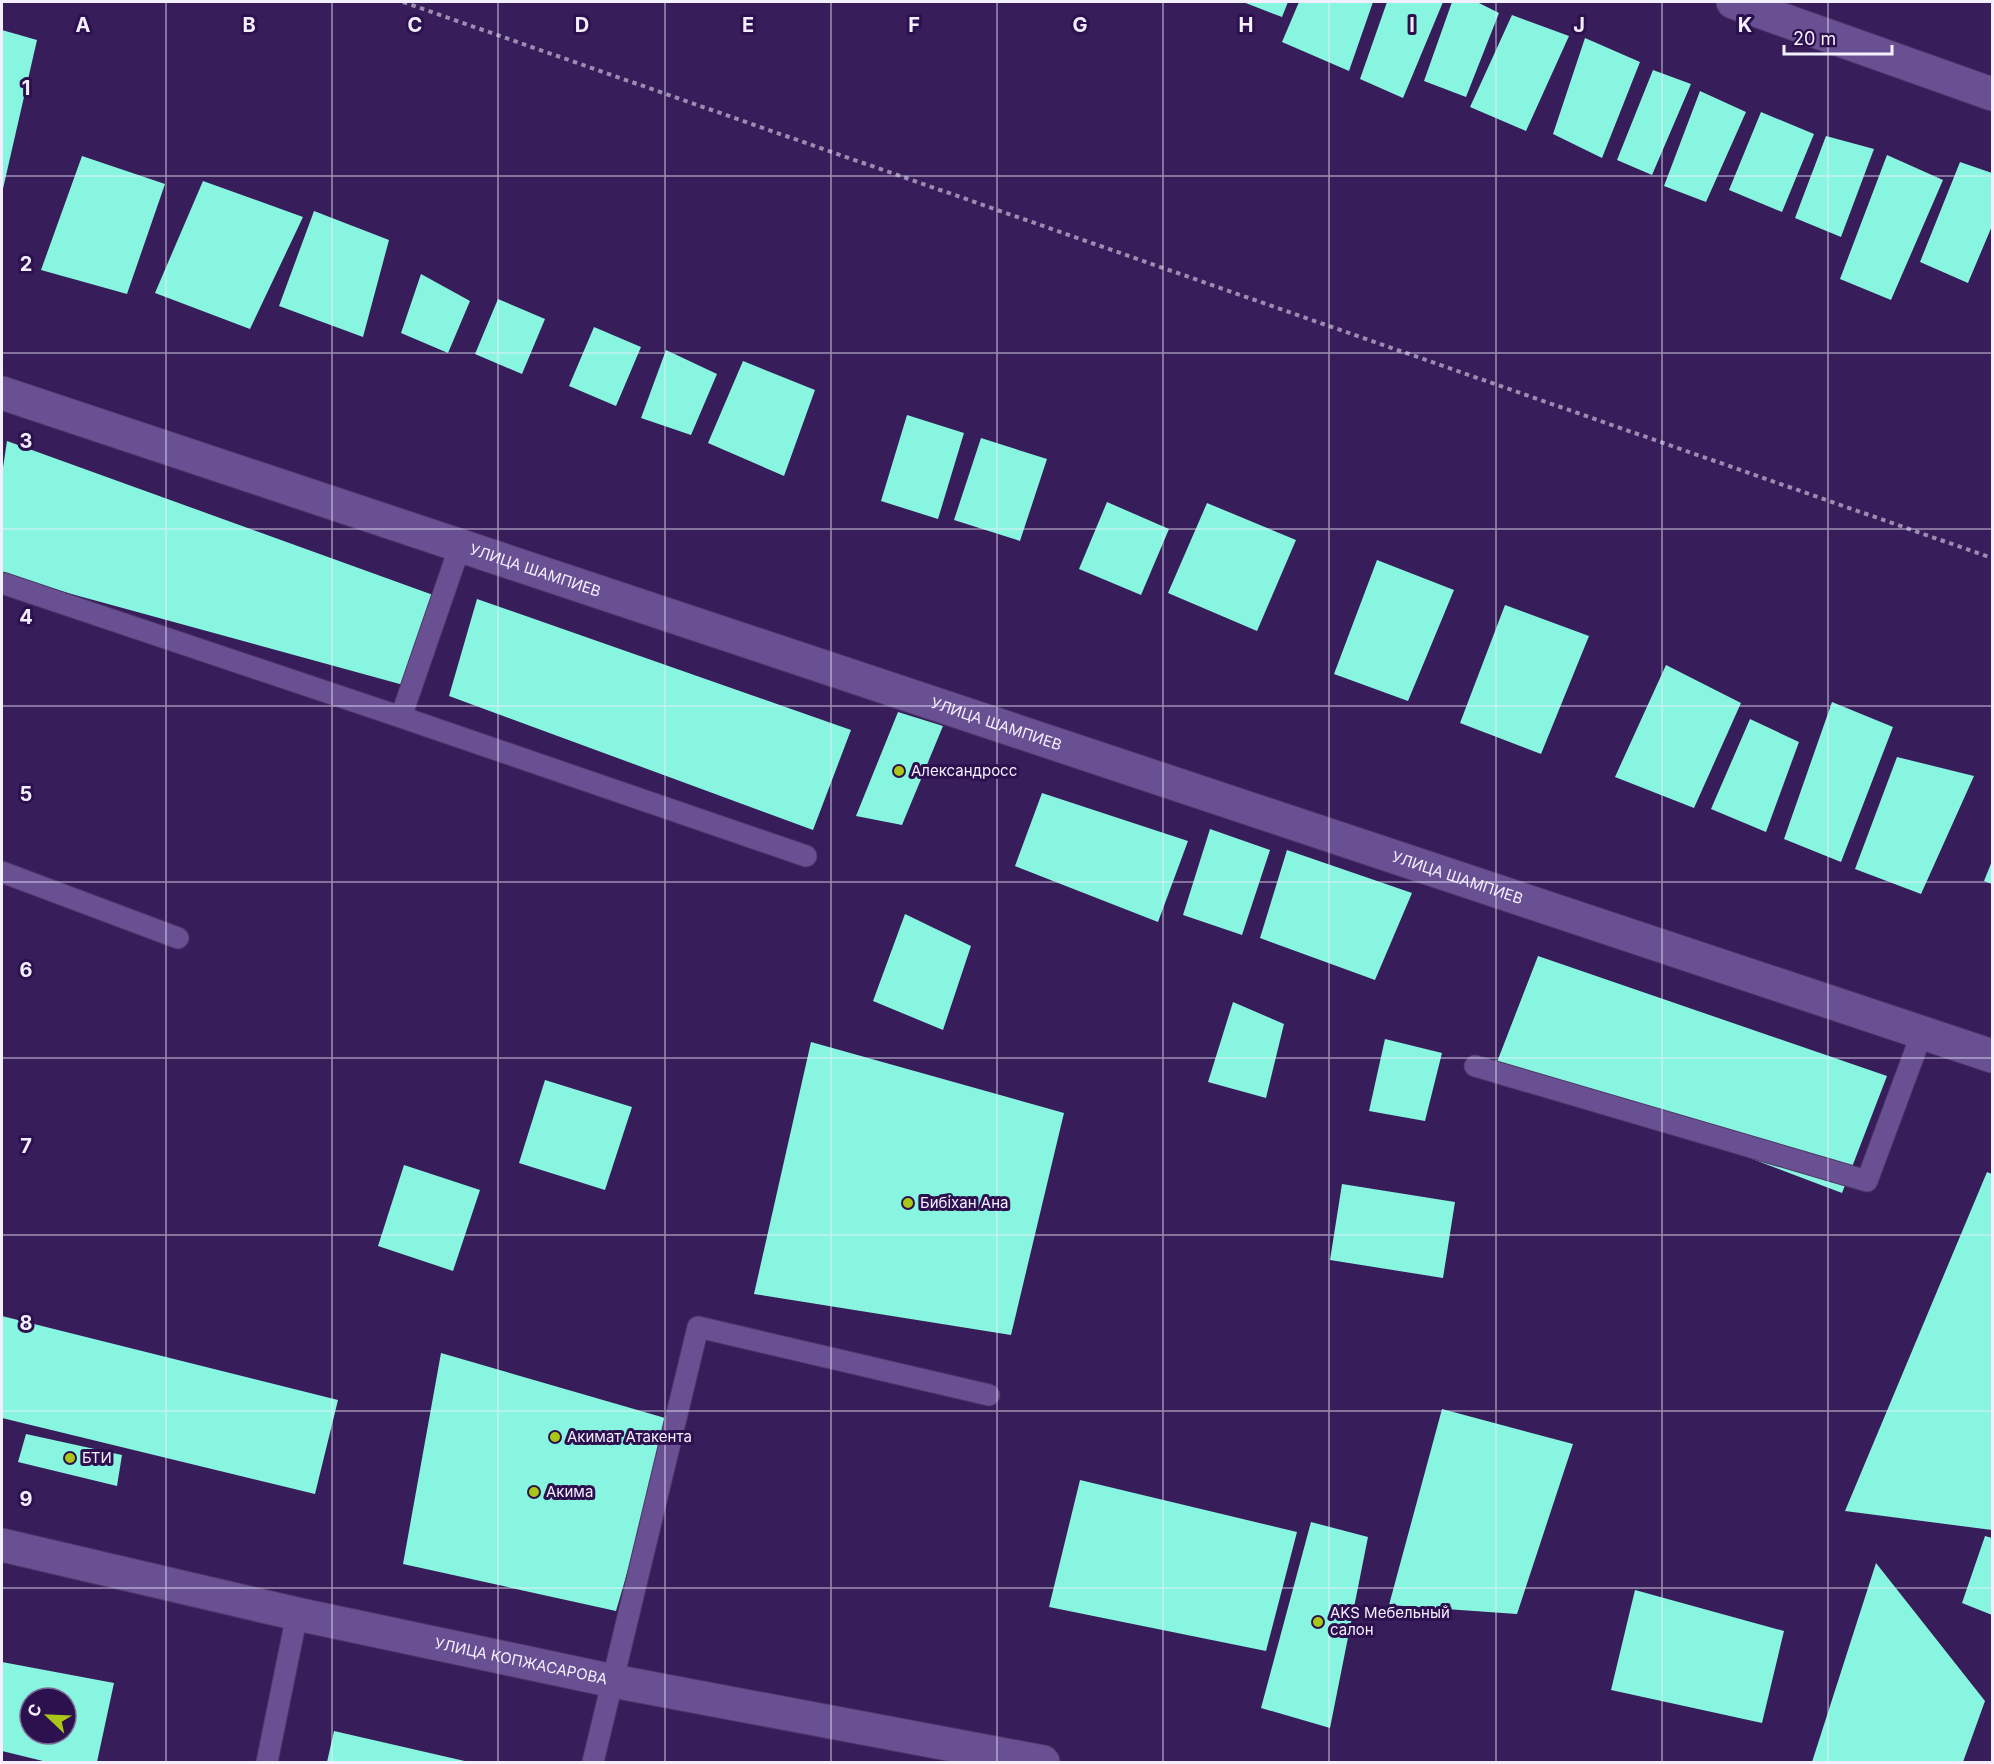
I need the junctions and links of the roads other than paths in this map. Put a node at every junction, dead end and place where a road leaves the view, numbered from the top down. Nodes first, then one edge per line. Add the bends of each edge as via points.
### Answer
1 (1733, 2) edge
2 (1992, 94) edge
3 (2, 393) edge
4 (460, 546) junction
5 (2, 583) edge
6 (401, 717) junction
7 (806, 856) dead end
8 (2, 872) edge
9 (177, 938) dead end
10 (1922, 1033) junction
11 (1992, 1056) edge
12 (1476, 1066) dead end
13 (989, 1395) dead end
14 (2, 1545) edge
15 (297, 1614) junction
16 (613, 1681) junction
17 (267, 1762) edge
18 (593, 1762) edge
19 (1043, 1762) edge

1 - 2 street
3 - 4 street, УЛИЦА ШАМПИЕВ
4 - 6 lane
4 - 10 street, УЛИЦА ШАМПИЕВ
5 - 6 lane
6 - 7 lane
8 - 9 lane
10 - 11 street, УЛИЦА ШАМПИЕВ
10 - 12 lane via 1867,1181
13 - 16 lane via 698,1327
14 - 15 street, УЛИЦА КОПЖАСАРОВА
15 - 16 street, УЛИЦА КОПЖАСАРОВА
15 - 17 lane
16 - 18 lane
16 - 19 street, УЛИЦА КОПЖАСАРОВА

